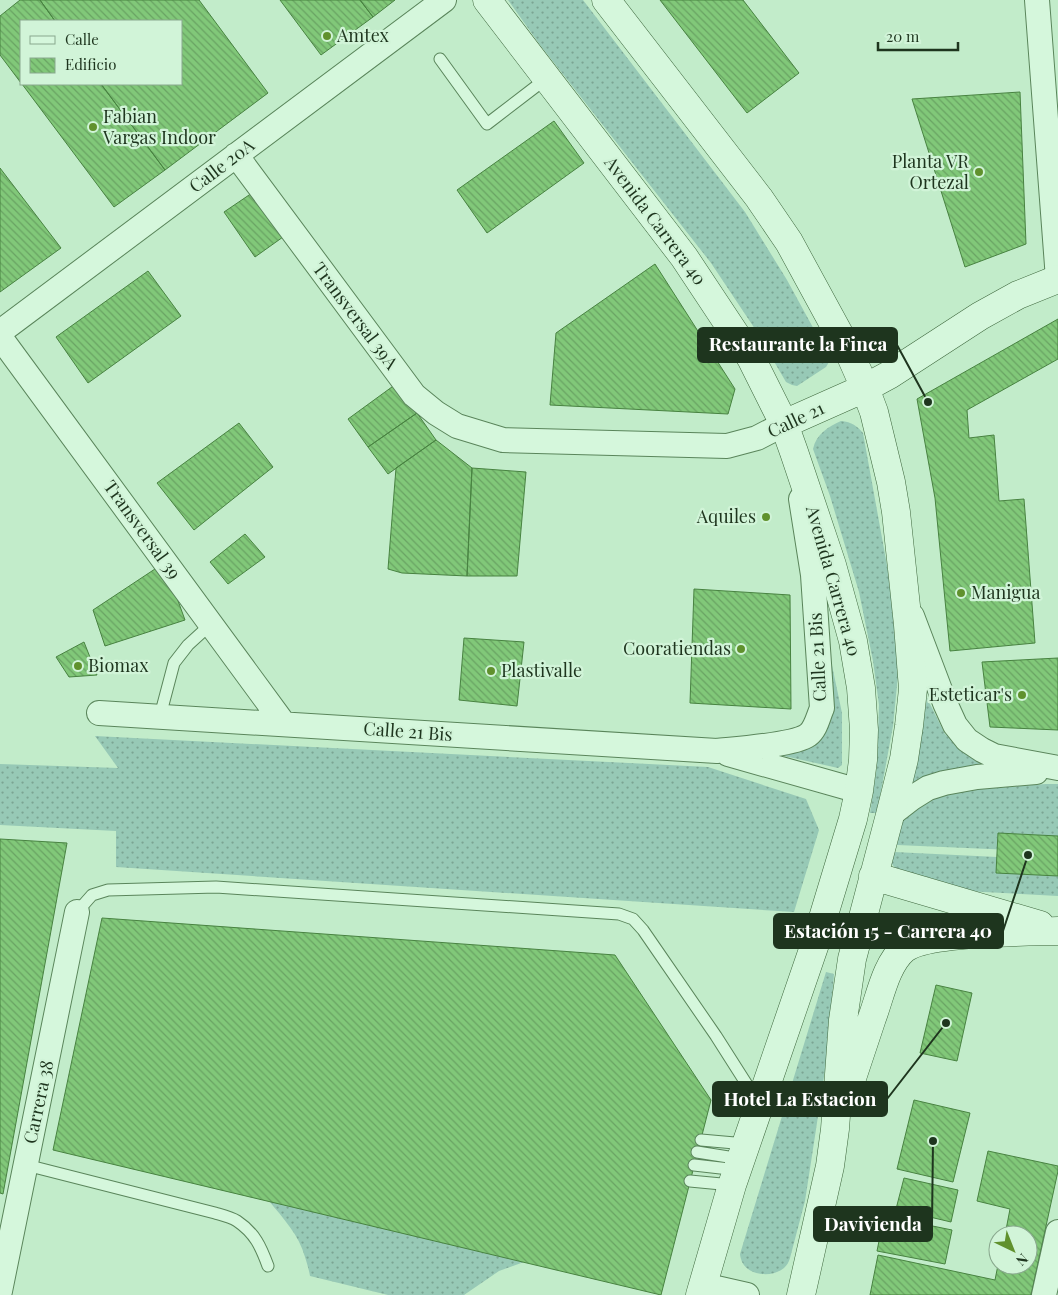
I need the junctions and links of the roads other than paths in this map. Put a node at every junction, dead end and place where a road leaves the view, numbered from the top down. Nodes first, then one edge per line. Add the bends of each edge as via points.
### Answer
1 (444, 0) edge
2 (487, 0) edge
3 (606, 0) edge
4 (1037, 0) edge
5 (440, 59) dead end
6 (547, 78) junction
7 (236, 155) junction
8 (1058, 279) edge
9 (0, 332) edge
10 (0, 337) edge
11 (865, 388) junction
12 (784, 424) junction
13 (503, 440) joint
14 (794, 452) junction
15 (905, 599) junction
16 (211, 624) junction
17 (99, 713) dead end
18 (160, 716) junction
19 (284, 724) junction
20 (716, 751) junction
21 (1058, 769) edge
22 (859, 791) junction
23 (890, 815) junction
24 (873, 876) junction
25 (77, 912) joint
26 (1058, 930) edge
27 (760, 1106) junction
28 (835, 1129) junction
29 (26, 1165) junction
30 (694, 1165) dead end
31 (740, 1165) junction
32 (690, 1181) dead end
33 (1058, 1232) edge
34 (268, 1266) dead end
35 (701, 1290) edge
36 (0, 1291) edge
37 (747, 1295) edge
38 (801, 1295) edge
39 (1044, 1295) edge

1 - 7 street, Calle 20A
2 - 6 main road, Avenida Carrera 40
3 - 11 main road via 759,198 789,242
4 - 8 street
5 - 6 lane via 487,124
6 - 12 main road, Avenida Carrera 40 via 684,257 751,358
7 - 9 street, Calle 20A
7 - 13 street, Transversal 39A via 414,396 457,426
8 - 11 main road, Calle 21 via 980,316
10 - 16 street, Transversal 39
11 - 12 main road, Calle 21
11 - 15 main road via 891,482
12 - 13 street, Calle 21 via 757,438 727,446
12 - 14 main road, Avenida Carrera 40
14 - 20 street, Calle 21 Bis via 813,575 822,708 814,728 800,740
14 - 22 main road, Avenida Carrera 40 via 854,641 864,730
15 - 21 street via 945,703 955,725 967,740 994,756
15 - 23 main road via 913,689 904,759
16 - 18 lane via 174,663
16 - 19 street, Transversal 39
17 - 18 street, Calle 21 Bis
18 - 19 street, Calle 21 Bis
19 - 20 street, Calle 21 Bis
20 - 22 street, Calle 21 Bis
21 - 23 street via 944,783 928,788
22 - 27 main road, Avenida Carrera 40 via 816,941
23 - 24 main road
24 - 26 main road
24 - 28 main road via 852,959 843,1020
25 - 27 lane via 92,896 108,890 216,887 619,914 633,919 643,930
25 - 29 street, Carrera 38
26 - 28 main road via 932,939 904,949 886,978
27 - 31 main road, Avenida Carrera 40
28 - 38 main road via 830,1166
29 - 34 lane via 236,1220 262,1247
29 - 36 street, Carrera 38
30 - 31 lane
31 - 31 lane via 699,1146
31 - 32 lane
31 - 35 main road, Avenida Carrera 40
33 - 39 street
35 - 37 street

